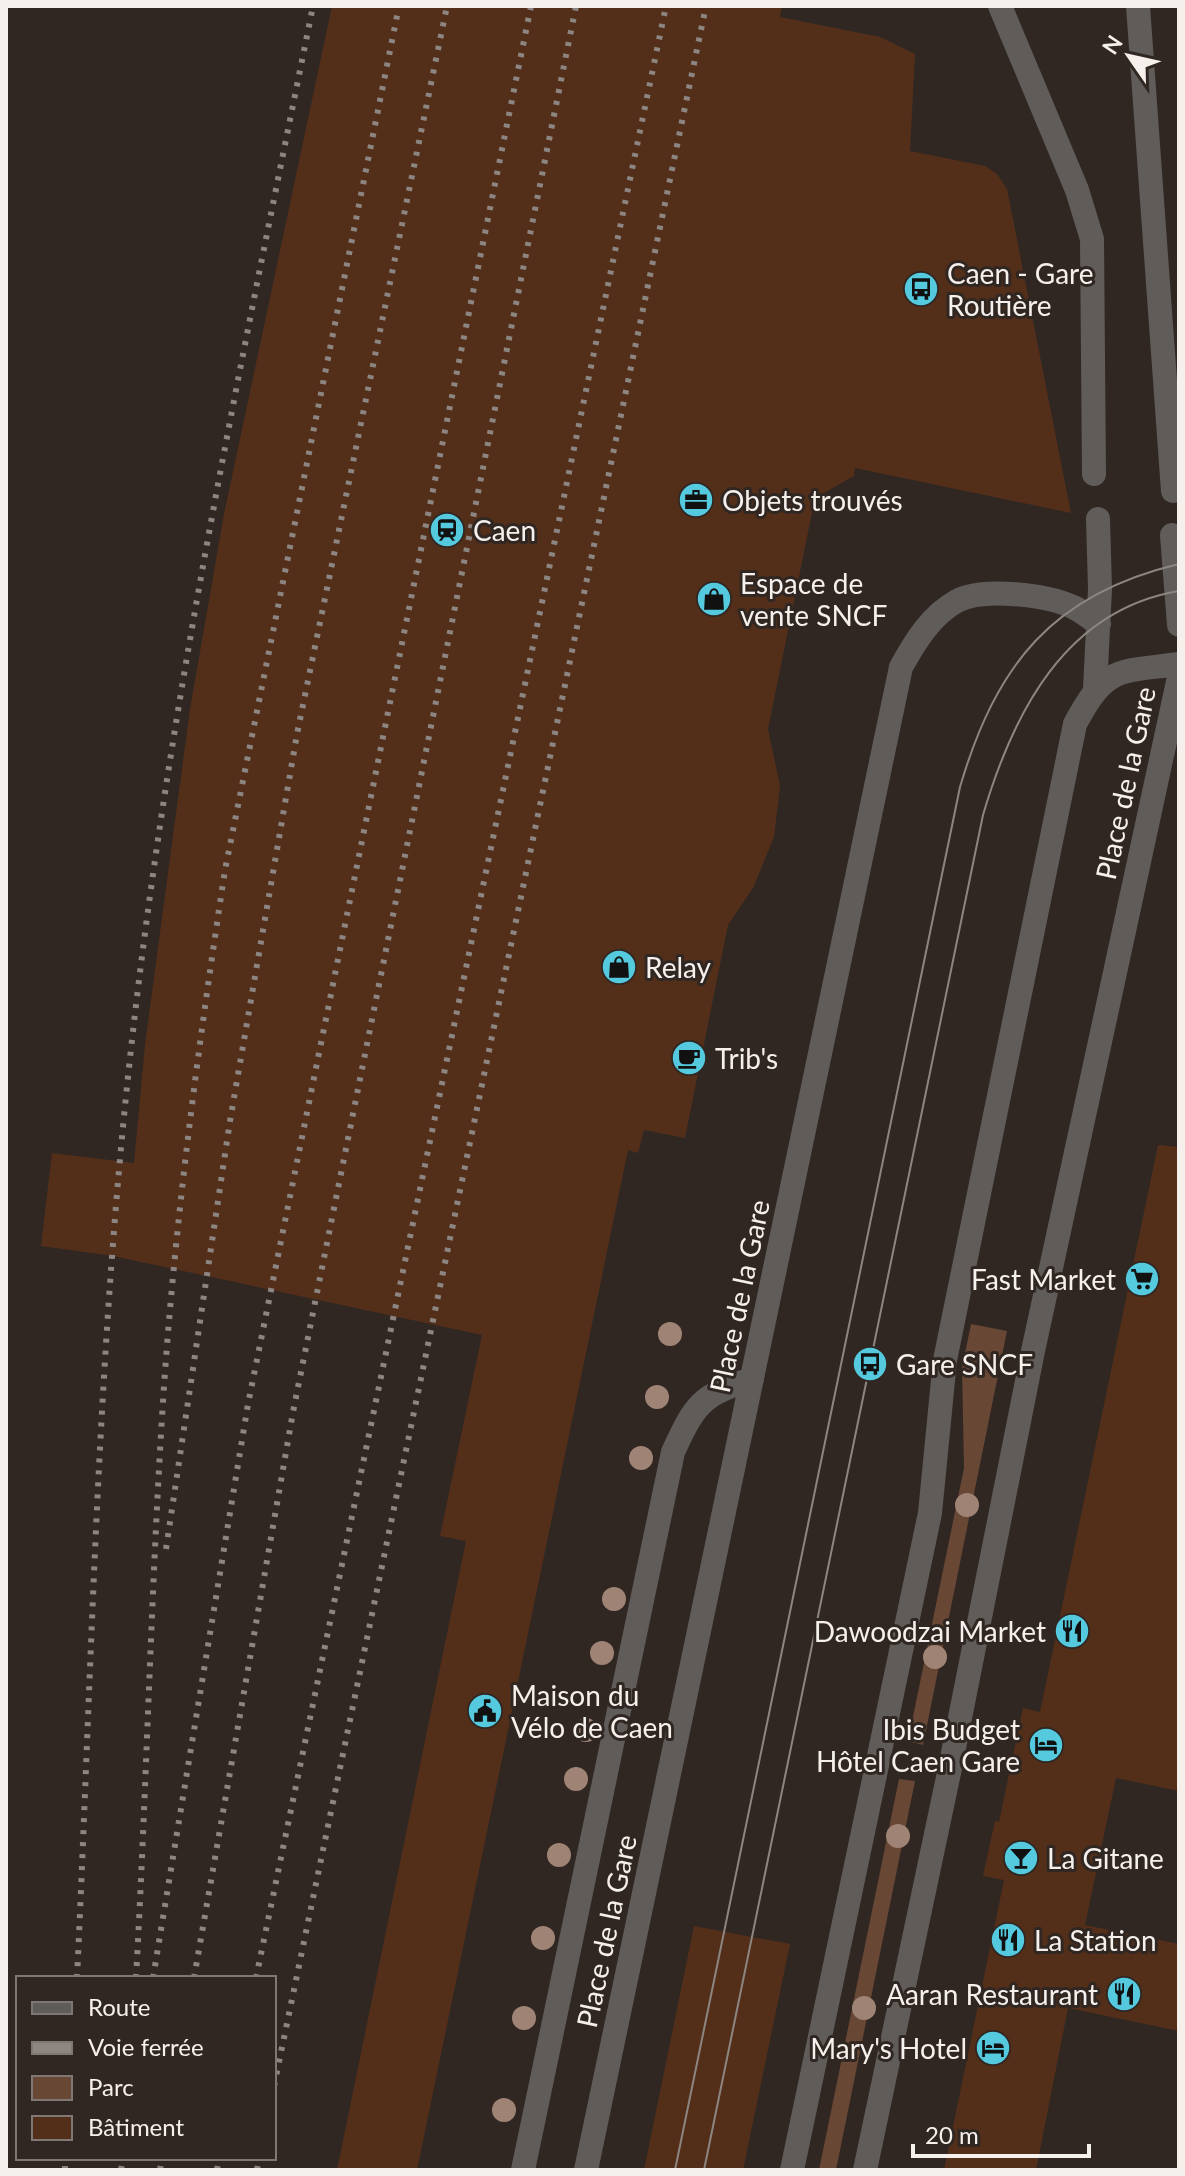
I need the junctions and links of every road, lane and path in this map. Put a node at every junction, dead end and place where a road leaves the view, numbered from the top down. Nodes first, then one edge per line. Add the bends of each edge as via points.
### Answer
1 (1000, 6) edge
2 (1138, 6) edge
3 (1094, 474) dead end
4 (1173, 491) dead end
5 (1098, 519) dead end
6 (1172, 535) dead end
7 (1099, 624) junction
8 (1179, 625) edge
9 (1179, 664) edge
10 (1179, 677) edge
11 (1095, 688) junction
12 (752, 1379) junction
13 (523, 2170) edge
14 (586, 2170) edge
15 (792, 2170) edge
16 (865, 2170) edge

1 - 3 street via 1077,190 1092,239
2 - 4 street
5 - 7 street
6 - 8 street
7 - 11 street
7 - 12 street, Place de la Gare via 1073,607 1031,596 1002,593 958,600 916,640 901,667
9 - 11 street, Place de la Gare via 1122,671
10 - 16 street, Place de la Gare via 1035,1337
11 - 15 street, Place de la Gare via 1075,724 945,1360 930,1513
12 - 13 street via 716,1390 703,1400 673,1452
12 - 14 street, Place de la Gare

